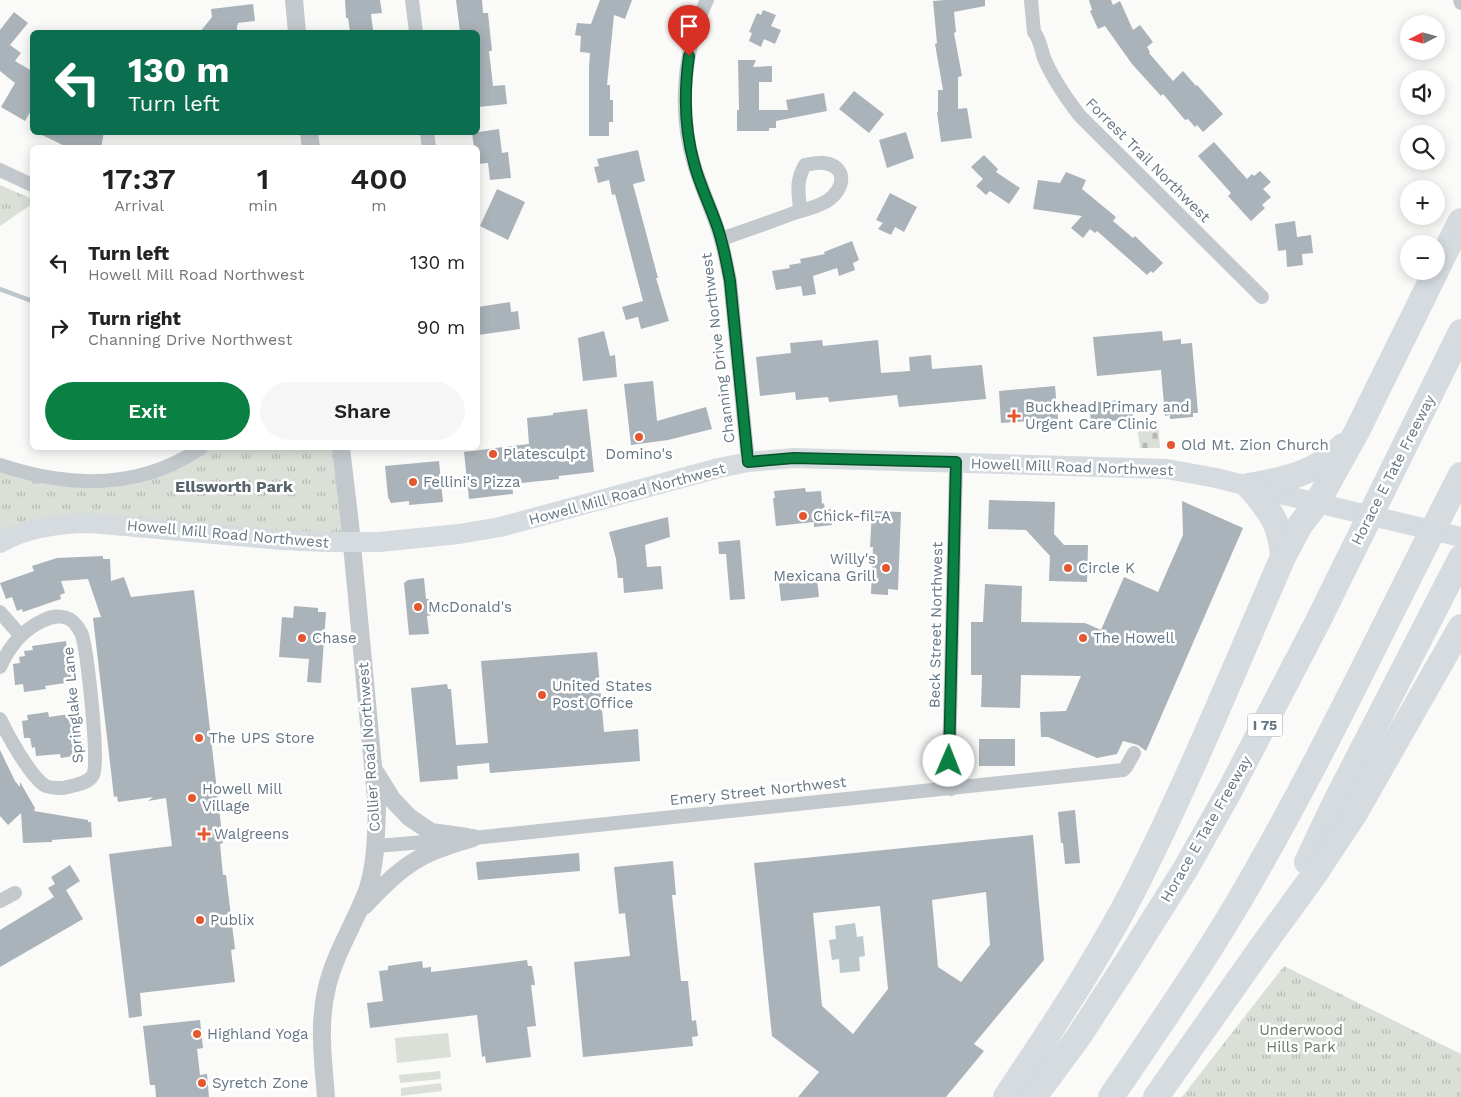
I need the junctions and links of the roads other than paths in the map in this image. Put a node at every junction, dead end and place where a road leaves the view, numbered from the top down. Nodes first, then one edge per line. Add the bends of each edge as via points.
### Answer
1 (294, 0) edge
2 (412, 0) edge
3 (707, 0) edge
4 (1031, 0) edge
5 (297, 30) edge
6 (416, 30) edge
7 (0, 170) edge
8 (30, 184) edge
9 (800, 211) dead end
10 (1461, 221) edge
11 (721, 239) junction
12 (1445, 253) edge
13 (1432, 280) edge
14 (1262, 297) dead end
15 (1461, 332) edge
16 (1356, 432) junction
17 (198, 450) edge
18 (341, 450) edge
19 (748, 462) junction
20 (956, 462) junction
21 (0, 465) edge
22 (1461, 475) edge
23 (1249, 486) junction
24 (1317, 504) junction
25 (1461, 538) edge
26 (352, 542) junction
27 (0, 543) edge
28 (1284, 557) junction
29 (1461, 558) edge
30 (0, 612) edge
31 (1461, 627) edge
32 (20, 635) junction
33 (0, 668) edge
34 (0, 719) edge
35 (1134, 753) dead end
36 (374, 769) junction
37 (950, 789) junction
38 (473, 838) junction
39 (376, 846) junction
40 (15, 892) dead end
41 (0, 901) edge
42 (357, 914) junction
43 (1261, 948) junction
44 (326, 1097) edge
45 (1006, 1097) edge
46 (1034, 1097) edge
47 (1111, 1097) edge
48 (1156, 1097) edge

1 - 5 street
2 - 6 street
3 - 11 street, Channing Drive Northwest via 689,56 685,112 694,164
4 - 14 street, Forrest Trail Northwest via 1034,32 1044,58 1080,116
7 - 8 street
9 - 11 street
10 - 12 highway
11 - 19 street, Channing Drive Northwest via 730,281
13 - 16 highway
15 - 46 highway, Horace E Tate Freeway / I 75 via 1321,614 1186,868 1079,1036
16 - 23 highway via 1340,450 1315,468 1284,480
16 - 24 highway
17 - 21 street via 149,474 114,481 82,482 20,472
18 - 26 street, Collier Road Northwest
19 - 20 main road, Howell Mill Road Northwest via 794,458
19 - 26 main road, Howell Mill Road Northwest via 500,527 442,536
20 - 23 main road, Howell Mill Road Northwest via 1167,469
20 - 37 street, Beck Street Northwest
22 - 47 highway via 1258,869 1213,944
23 - 24 main road, Howell Mill Road Northwest
23 - 28 highway via 1279,528
24 - 25 main road, Howell Mill Road Northwest
24 - 28 highway via 1300,525
26 - 27 main road, Howell Mill Road Northwest via 282,540 91,522 36,528
26 - 36 street, Collier Road Northwest
28 - 45 highway via 1138,882 1088,970
29 - 43 highway via 1303,872
30 - 32 street
31 - 43 highway via 1356,813
32 - 33 street, Springlake Lane
32 - 34 street, Springlake Lane via 49,617 61,616 76,624 82,634 96,747 93,775 73,786 45,786 31,771
35 - 37 street, Emery Street Northwest via 1123,770
36 - 38 street via 392,799 408,817 431,832
36 - 39 street, Collier Road Northwest
37 - 38 street, Emery Street Northwest
38 - 39 street, Emery Street Northwest
38 - 42 street via 431,852 410,864 386,883
39 - 42 street, Collier Road Northwest via 367,890
40 - 41 street
42 - 44 street, Collier Road Northwest via 330,978 323,1009 321,1033
43 - 48 highway

